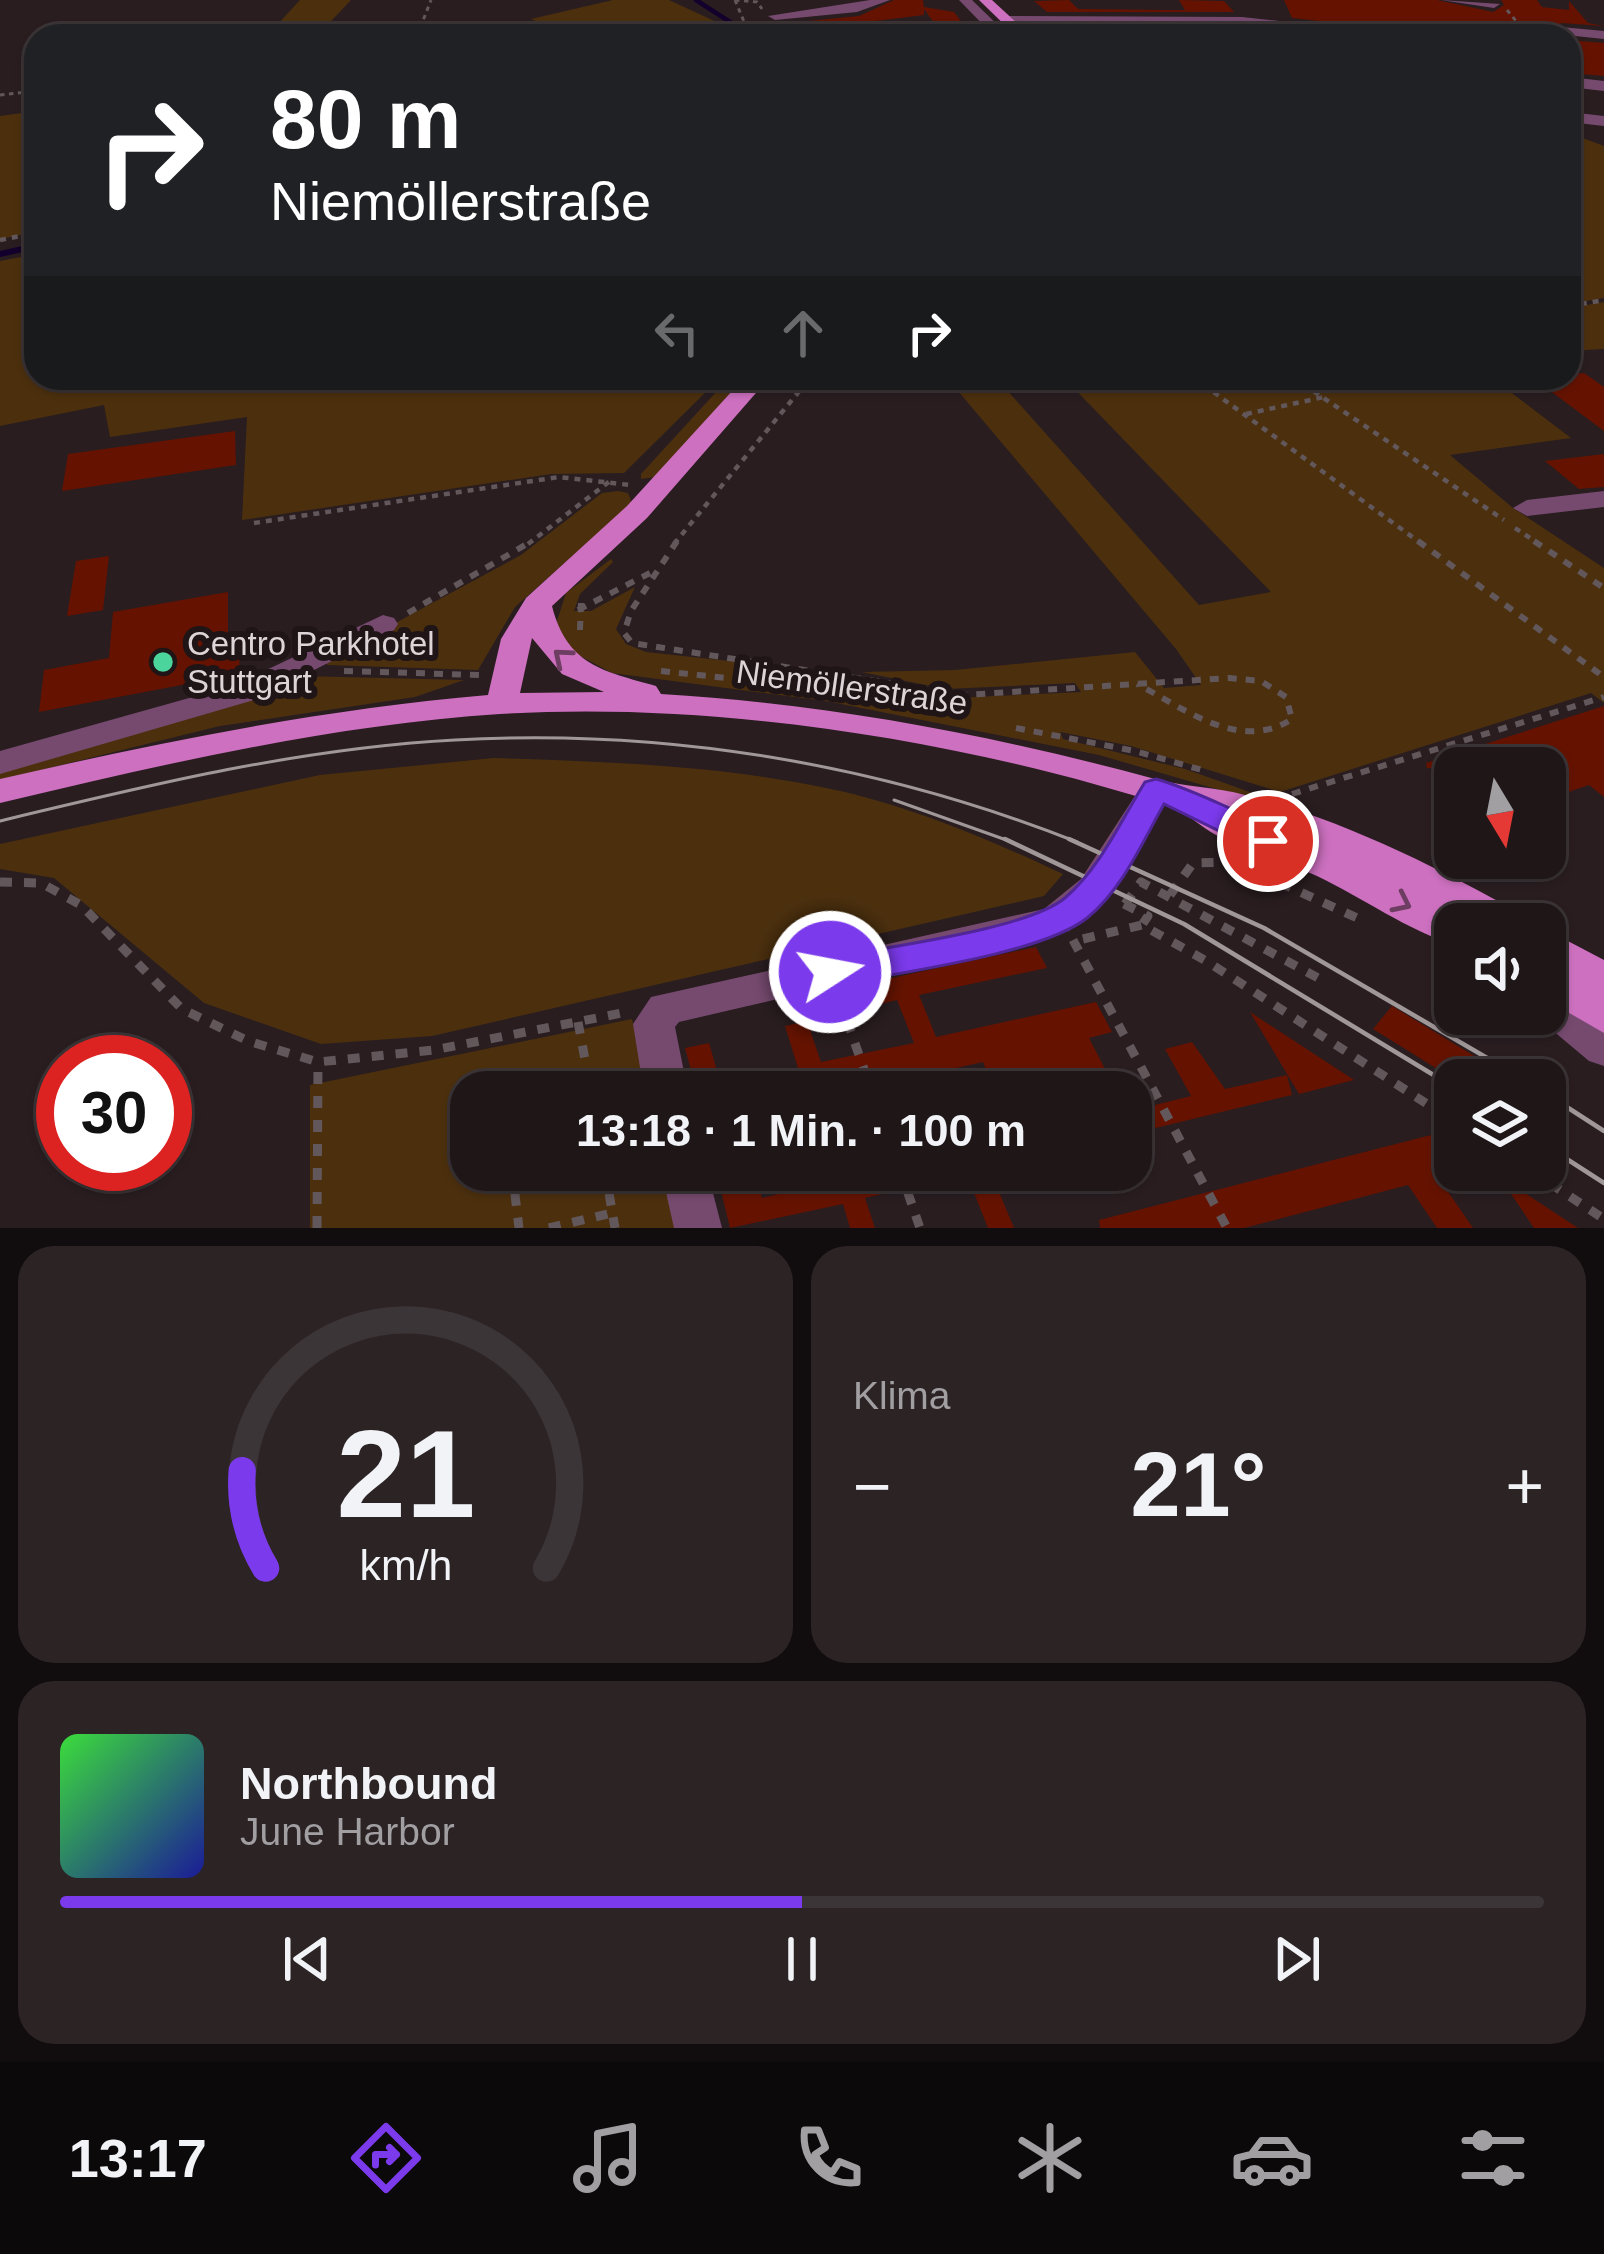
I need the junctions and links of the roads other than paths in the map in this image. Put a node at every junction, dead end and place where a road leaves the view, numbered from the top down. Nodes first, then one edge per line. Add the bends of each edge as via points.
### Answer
1 (852, 0) edge
2 (965, 0) edge
3 (1447, 0) edge
4 (877, 2) edge
5 (1499, 3) edge
6 (775, 16) dead end
7 (998, 24) edge
8 (746, 390) edge
9 (1604, 499) edge
10 (1527, 508) dead end
11 (537, 604) junction
12 (383, 624) road end
13 (505, 690) junction
14 (697, 708) junction
15 (0, 763) edge
16 (0, 791) edge
17 (1169, 794) junction
18 (1466, 903) edge
19 (1434, 919) edge
20 (1566, 955) edge
21 (1599, 973) edge
22 (1566, 992) edge
23 (1604, 1016) edge
24 (1566, 1017) edge
25 (1604, 1049) edge
26 (662, 1071) edge
27 (689, 1191) edge
28 (698, 1228) edge

1 - 4 street
2 - 7 street
3 - 5 street
4 - 6 street
8 - 11 main road via 637,512
9 - 10 street
11 - 13 main road via 519,630
14 -> 11 main road via 561,660 544,640
12 - 15 street via 213,704
13 - 14 main road, Niemöllerstraße
13 - 16 main road, Niemöllerstraße
14 - 17 main road, Niemöllerstraße via 950,742
17 - 18 main road, Niemöllerstraße via 1278,819
17 -> 19 main road, Niemöllerstraße
17 - 26 street via 1064,916 666,1009 654,1024
20 - 21 main road
22 - 23 main road
24 - 25 street
27 - 28 street

